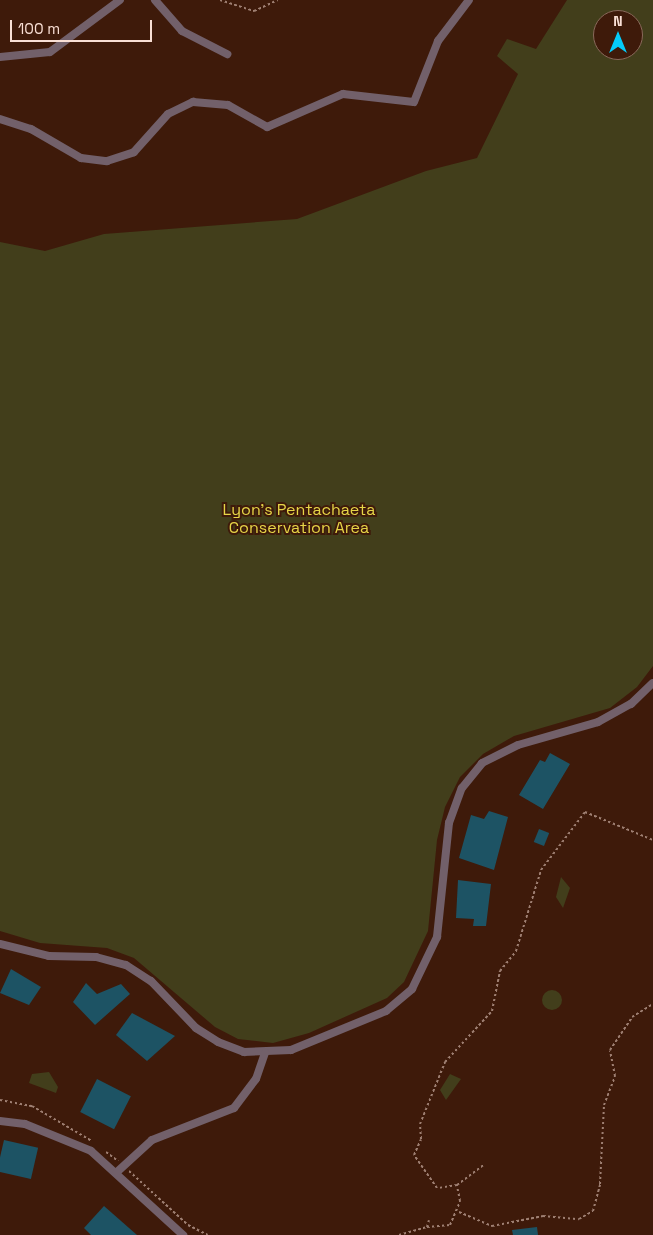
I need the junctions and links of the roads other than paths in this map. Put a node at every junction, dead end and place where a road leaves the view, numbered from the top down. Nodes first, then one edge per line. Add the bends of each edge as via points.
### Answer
1 (120, 0) edge
2 (155, 0) edge
3 (469, 0) edge
4 (227, 54) dead end
5 (0, 57) edge
6 (0, 119) edge
7 (653, 683) edge
8 (0, 944) edge
9 (265, 1053) junction
10 (0, 1121) edge
11 (117, 1172) junction
12 (183, 1235) edge

1 - 5 street via 50,52
2 - 4 street via 182,31
3 - 6 street via 438,41 414,102 343,94 267,127 228,105 193,102 168,114 134,152 107,161 81,158 31,129
7 - 9 street via 631,704 598,722 518,745 482,764 462,788 449,823 437,937 412,989 386,1011 292,1050
8 - 9 street via 49,956 96,957 126,965 151,981 196,1028 218,1042 244,1052
9 - 11 street via 256,1079 234,1108 152,1140
10 - 11 street via 69,1138
11 - 12 street

